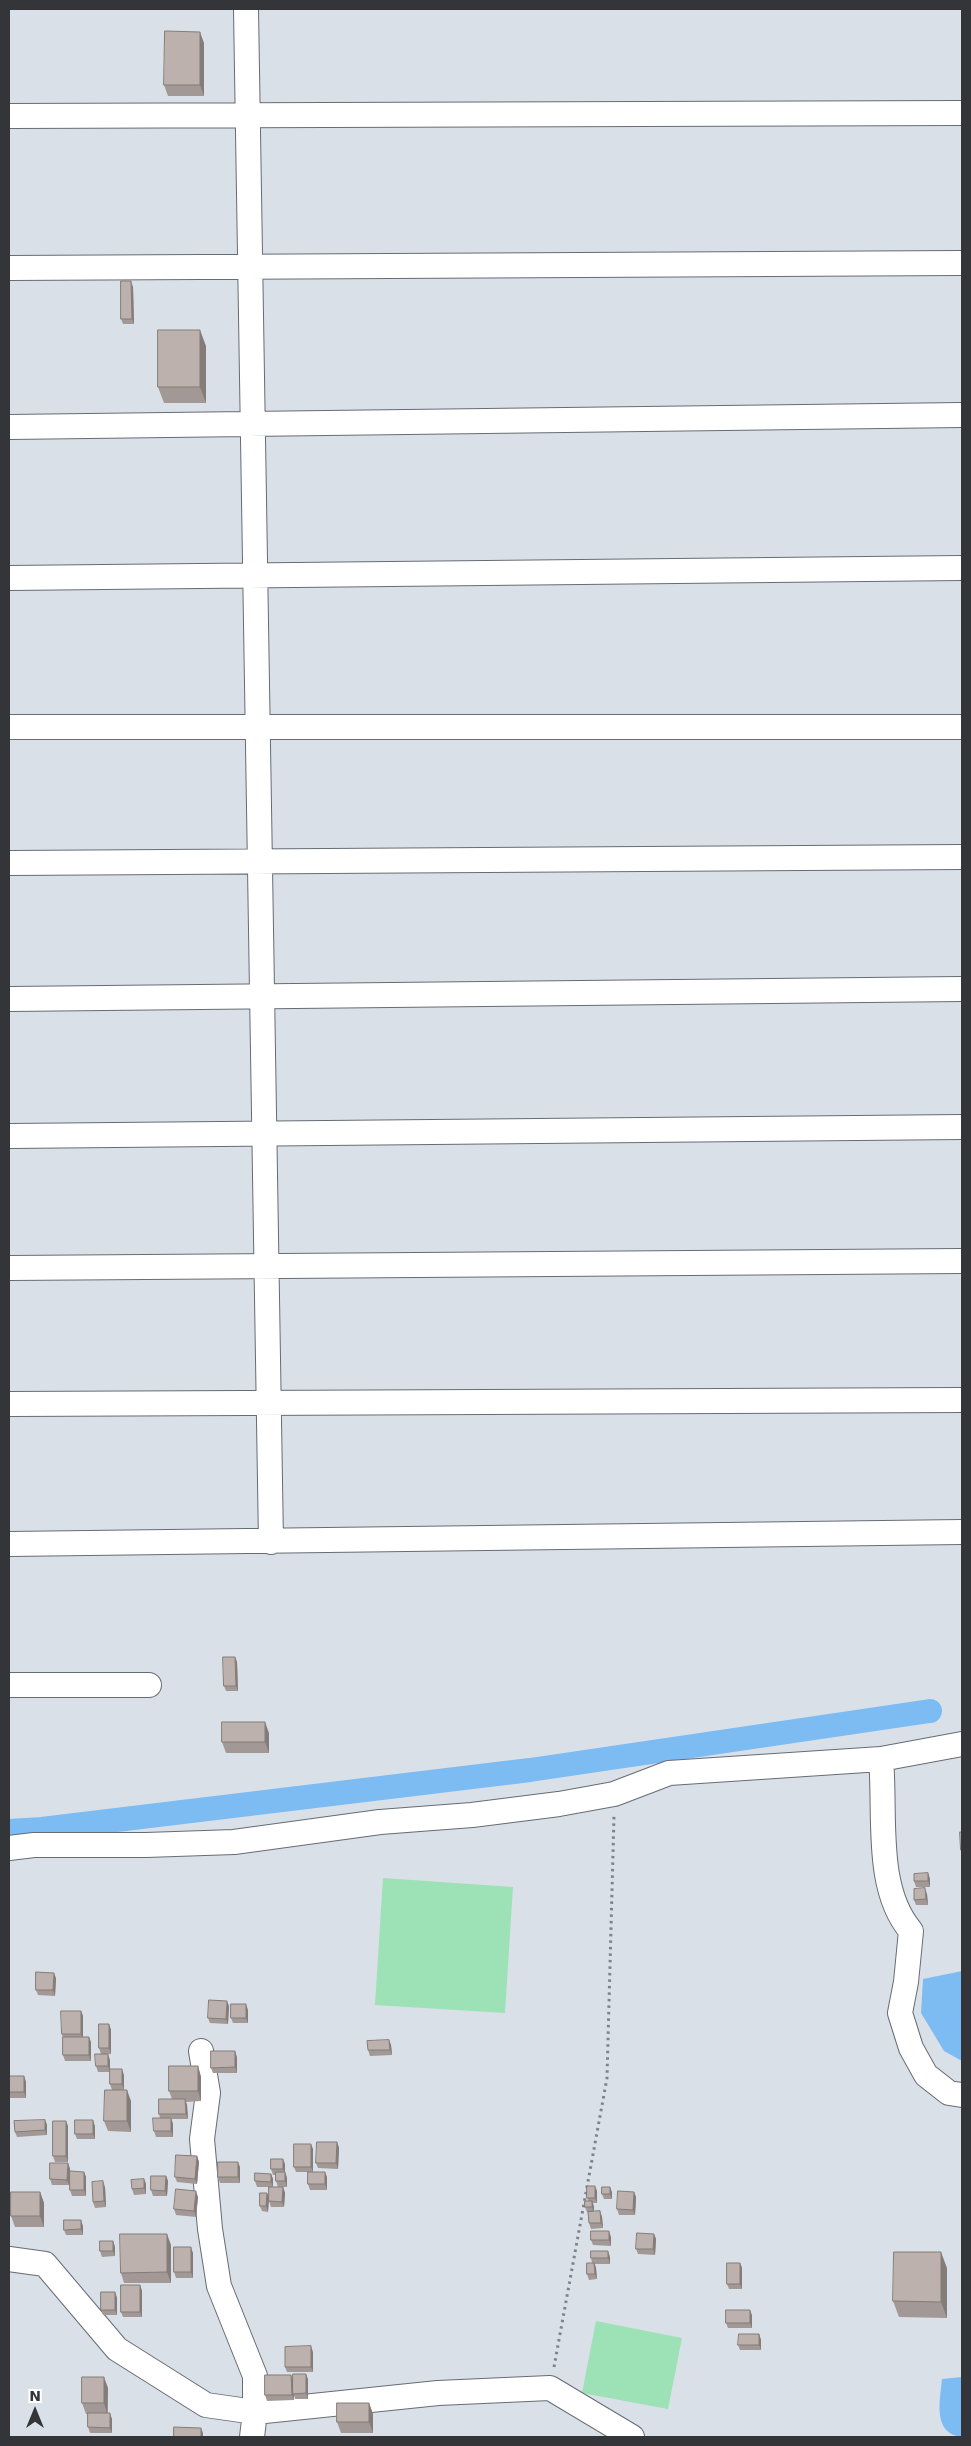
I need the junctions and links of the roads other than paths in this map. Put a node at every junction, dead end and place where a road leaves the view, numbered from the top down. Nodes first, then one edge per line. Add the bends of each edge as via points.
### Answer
1 (246, 9) edge
2 (962, 114) edge
3 (9, 116) edge
4 (247, 116) junction
5 (962, 263) edge
6 (250, 267) junction
7 (9, 268) edge
8 (962, 415) edge
9 (252, 424) junction
10 (9, 427) edge
11 (962, 568) edge
12 (255, 577) junction
13 (9, 578) edge
14 (9, 727) edge
15 (258, 727) junction
16 (962, 727) edge
17 (962, 857) edge
18 (260, 862) junction
19 (9, 863) edge
20 (962, 989) edge
21 (262, 998) junction
22 (9, 999) edge
23 (962, 1127) edge
24 (264, 1135) junction
25 (9, 1136) edge
26 (962, 1261) edge
27 (266, 1265) junction
28 (9, 1268) edge
29 (962, 1400) edge
30 (269, 1403) junction
31 (9, 1404) edge
32 (962, 1532) edge
33 (271, 1542) junction
34 (9, 1544) edge
35 (9, 1685) edge
36 (149, 1685) dead end
37 (962, 1744) edge
38 (881, 1759) junction
39 (9, 1848) edge
40 (201, 2051) dead end
41 (962, 2095) edge
42 (9, 2259) edge
43 (255, 2412) junction
44 (252, 2437) edge
45 (632, 2437) edge

1 - 4 street
2 - 4 street
3 - 4 street
4 - 6 street
5 - 6 street
6 - 7 street
6 - 9 street
8 - 9 street
9 - 10 street
9 - 12 street
11 - 12 street
12 - 13 street
12 - 15 street
14 - 15 street
15 - 16 street
15 - 18 street
17 - 18 street
18 - 19 street
18 - 21 street
20 - 21 street
21 - 22 street
21 - 24 street
23 - 24 street
24 - 25 street
24 - 27 street
26 - 27 street
27 - 28 street
27 - 30 street
29 - 30 street
30 - 31 street
30 - 33 street
32 - 33 street
33 - 34 street
35 - 36 street
37 - 38 street
38 - 39 street via 669,1772 614,1794 501,1812 380,1822 234,1842
38 - 41 street via 890,1890 902,1920 911,1930 900,2013 911,2048 926,2075 949,2093
40 - 43 street via 208,2093 202,2139 210,2229 220,2286 255,2376
42 - 43 street via 45,2264 117,2349 206,2405
43 - 44 street
43 - 45 street via 438,2393 550,2388

